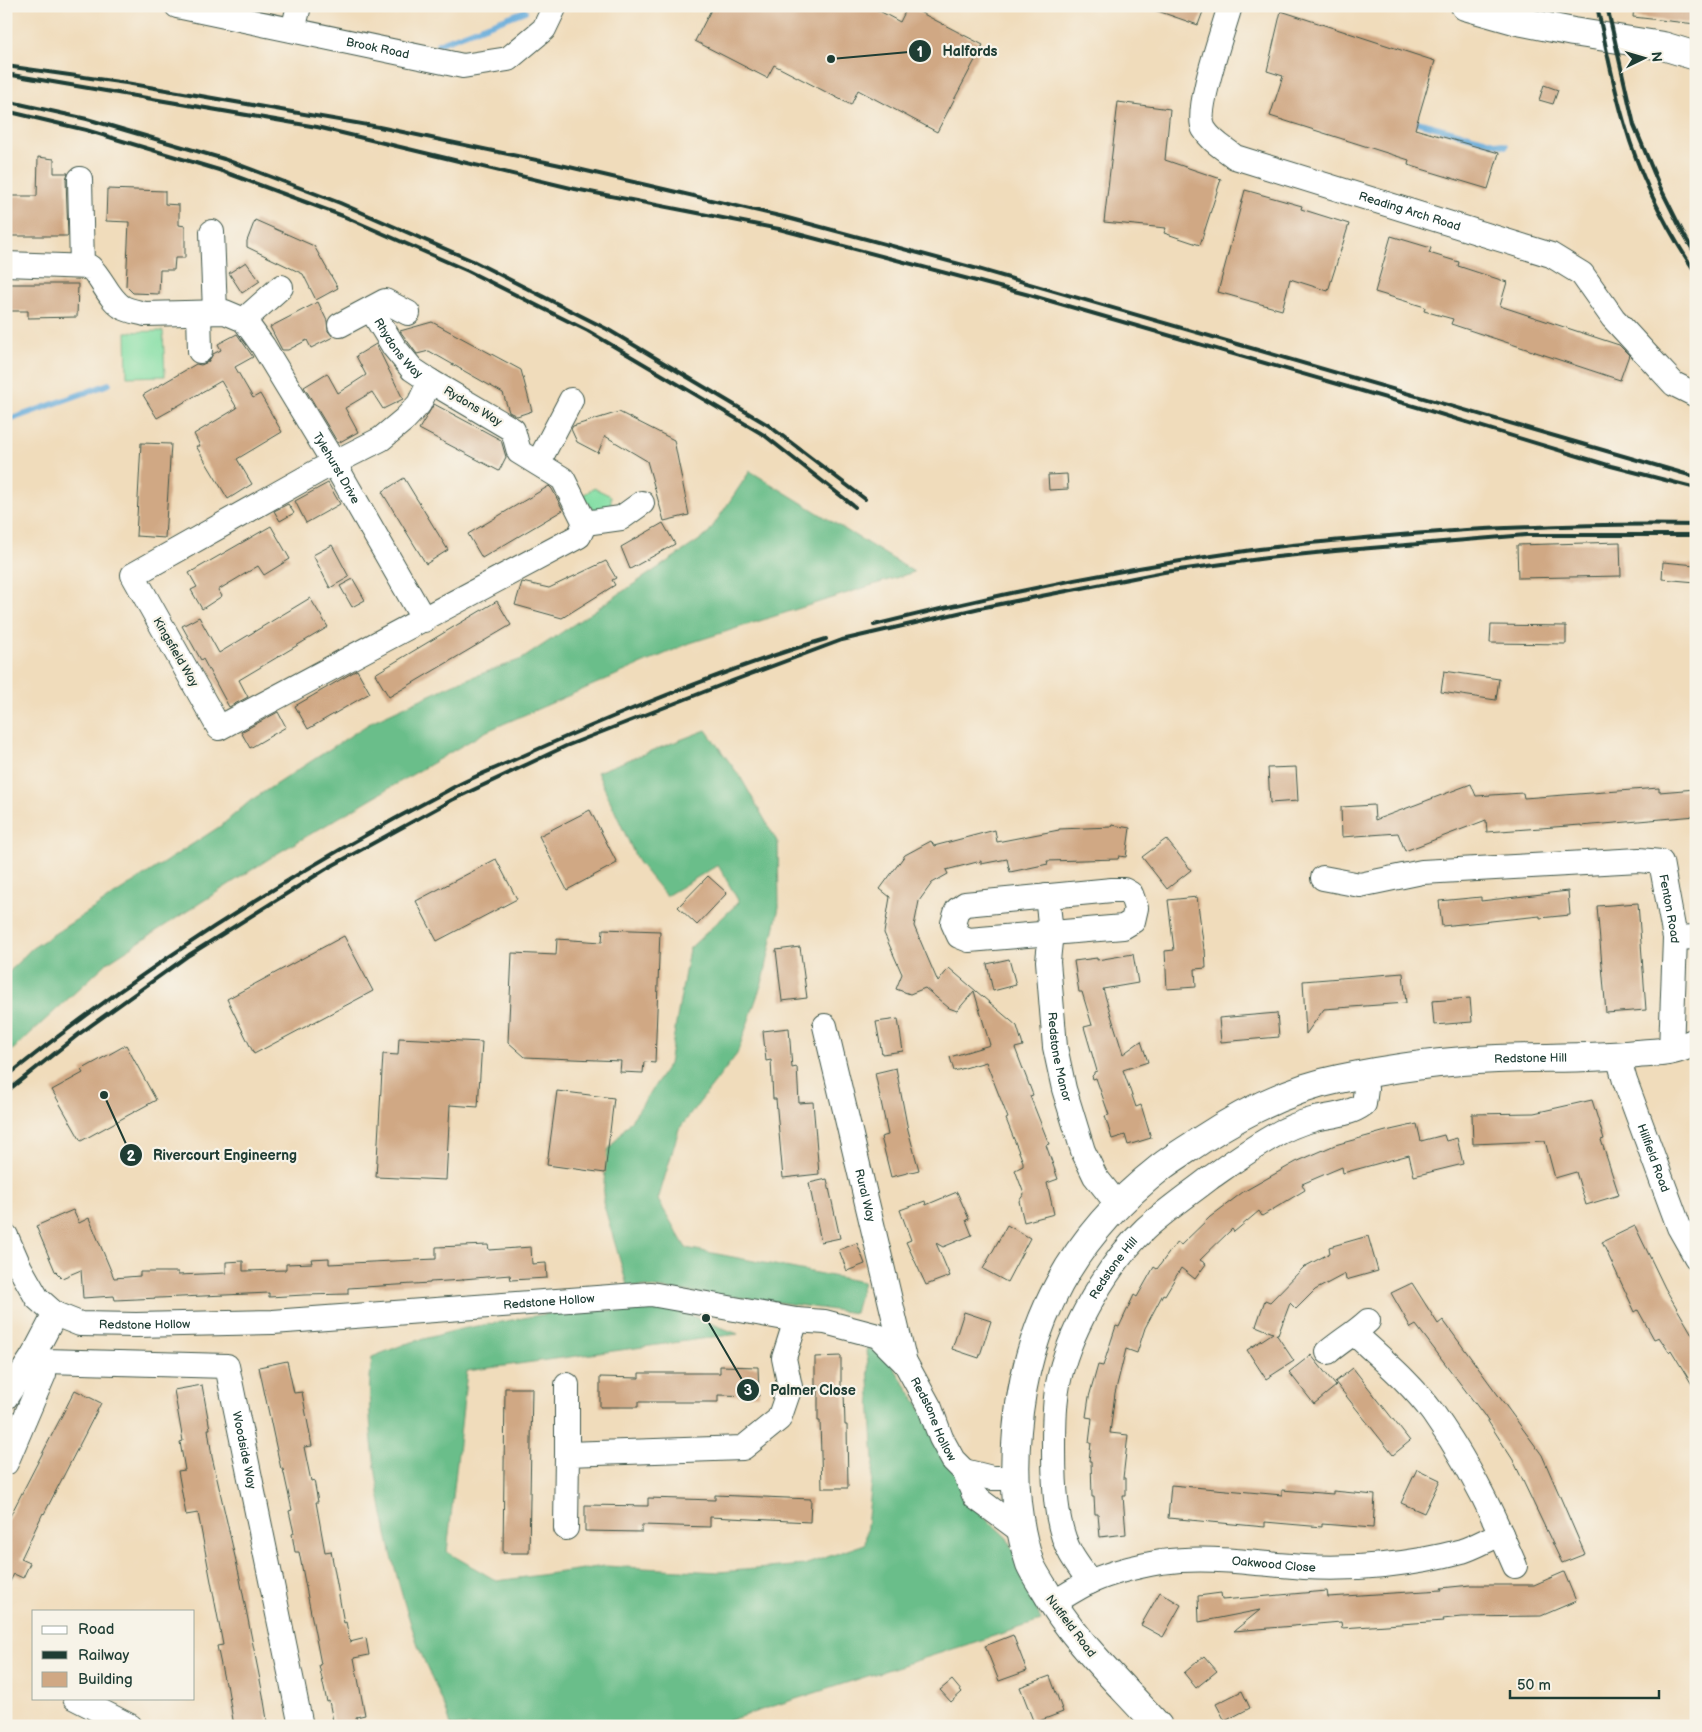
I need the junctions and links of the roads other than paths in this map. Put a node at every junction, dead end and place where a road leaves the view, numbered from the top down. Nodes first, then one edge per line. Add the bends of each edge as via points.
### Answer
1 (177, 6) edge
2 (298, 6) edge
3 (555, 6) edge
4 (1230, 6) edge
5 (1465, 6) edge
6 (293, 30) junction
7 (1663, 46) junction
8 (1696, 56) edge
9 (1696, 68) edge
10 (80, 179) dead end
11 (212, 232) dead end
12 (6, 264) edge
13 (82, 266) junction
14 (281, 287) dead end
15 (370, 309) junction
16 (207, 313) junction
17 (408, 313) dead end
18 (244, 320) junction
19 (340, 325) dead end
20 (200, 351) dead end
21 (430, 381) junction
22 (1696, 395) edge
23 (571, 400) dead end
24 (334, 463) junction
25 (538, 463) junction
26 (642, 504) dead end
27 (585, 522) junction
28 (424, 620) junction
29 (1323, 878) dead end
30 (1047, 896) junction
31 (1051, 932) junction
32 (1685, 938) edge
33 (825, 1026) dead end
34 (1684, 1046) edge
35 (1618, 1056) junction
36 (1364, 1074) junction
37 (1118, 1205) junction
38 (6, 1236) edge
39 (1696, 1257) edge
40 (56, 1314) junction
41 (796, 1320) junction
42 (1328, 1352) dead end
43 (39, 1359) junction
44 (906, 1364) junction
45 (567, 1385) dead end
46 (6, 1396) edge
47 (567, 1454) junction
48 (6, 1463) edge
49 (964, 1471) junction
50 (1015, 1478) junction
51 (566, 1528) dead end
52 (1021, 1532) junction
53 (1501, 1534) junction
54 (1515, 1566) dead end
55 (1090, 1582) junction
56 (1052, 1604) junction
57 (79, 1700) edge
58 (130, 1726) edge
59 (301, 1726) edge
60 (1158, 1726) edge

1 - 6 street, Brook Road
2 - 6 street
3 - 6 street, Brook Road via 544,29 508,59 463,66
4 - 22 street, Reading Arch Road via 1204,96 1203,126 1210,137 1235,156 1551,255 1582,274 1613,318 1674,384
5 - 7 main road via 1573,32
7 - 8 main road
7 - 9 main road
10 - 13 street
11 - 16 street
12 - 13 street
13 - 16 street via 90,267 97,274 122,307 146,314
14 - 18 street
15 - 17 street, Rhydons Way via 386,301
15 - 19 street, Rhydons Way
15 - 21 street, Rhydons Way via 412,369
16 - 18 street via 225,312
16 - 20 street
18 - 24 street, Tylehurst Drive
21 - 24 street, Rydons Way via 419,404 406,419 380,439
21 - 25 street, Rydons Way via 513,430 519,452
23 - 25 street
24 - 28 street, Tylehurst Drive
24 - 28 street, Kingsfield Way via 133,575 214,720 219,728
25 - 27 street, Rydons Way via 563,479
26 - 27 street via 621,518
27 - 28 street via 579,536
29 - 32 street, Fenton Road via 1360,885 1422,872 1639,860 1661,862
30 - 31 street, Redstone Manor
30 - 31 street via 1124,890 1131,894 1136,908 1133,921 1123,927
30 - 31 street via 964,904 957,910 953,922 959,936 969,940
31 - 37 street, Redstone Manor via 1048,961 1055,1046 1064,1089 1083,1151 1095,1176
32 - 34 street, Fenton Road
33 - 44 street, Rural Way
34 - 35 main road, Redstone Hill
35 - 36 main road, Redstone Hill via 1457,1061
35 - 39 street, Hillfield Road via 1679,1227
36 - 37 main road, Redstone Hill via 1296,1090 1227,1123 1162,1166
36 - 55 street, Redstone Hill via 1364,1104 1355,1111 1293,1126 1269,1138 1144,1230 1105,1278 1088,1308 1059,1376 1054,1468 1058,1516 1070,1553
37 - 50 main road, Redstone Hill via 1074,1258 1058,1284 1039,1327 1020,1398
38 - 40 street, Redstone Hollow via 37,1298
40 - 41 street, Redstone Hollow via 80,1324 273,1322 651,1294
40 - 43 street
41 - 44 street, Redstone Hollow via 825,1322 878,1336
41 - 47 street via 784,1358 790,1387 779,1419 743,1448
42 - 53 street via 1361,1327 1432,1412 1482,1491
43 - 46 street
43 - 48 street via 44,1374
43 - 59 street, Woodside Way via 227,1366
44 - 49 street, Redstone Hollow via 930,1408 941,1438
45 - 47 street
47 - 51 street
49 - 50 street, Redstone Hollow via 992,1478
49 - 52 street, Redstone Hollow via 975,1497
50 - 52 main road, Nutfield Road
52 - 56 main road, Nutfield Road via 1031,1567
53 - 54 street
53 - 55 street, Oakwood Close via 1463,1550 1377,1565 1335,1568 1222,1559 1186,1560 1132,1568
55 - 56 street, Oakwood Close
56 - 60 main road, Nutfield Road via 1083,1644
57 - 58 street

